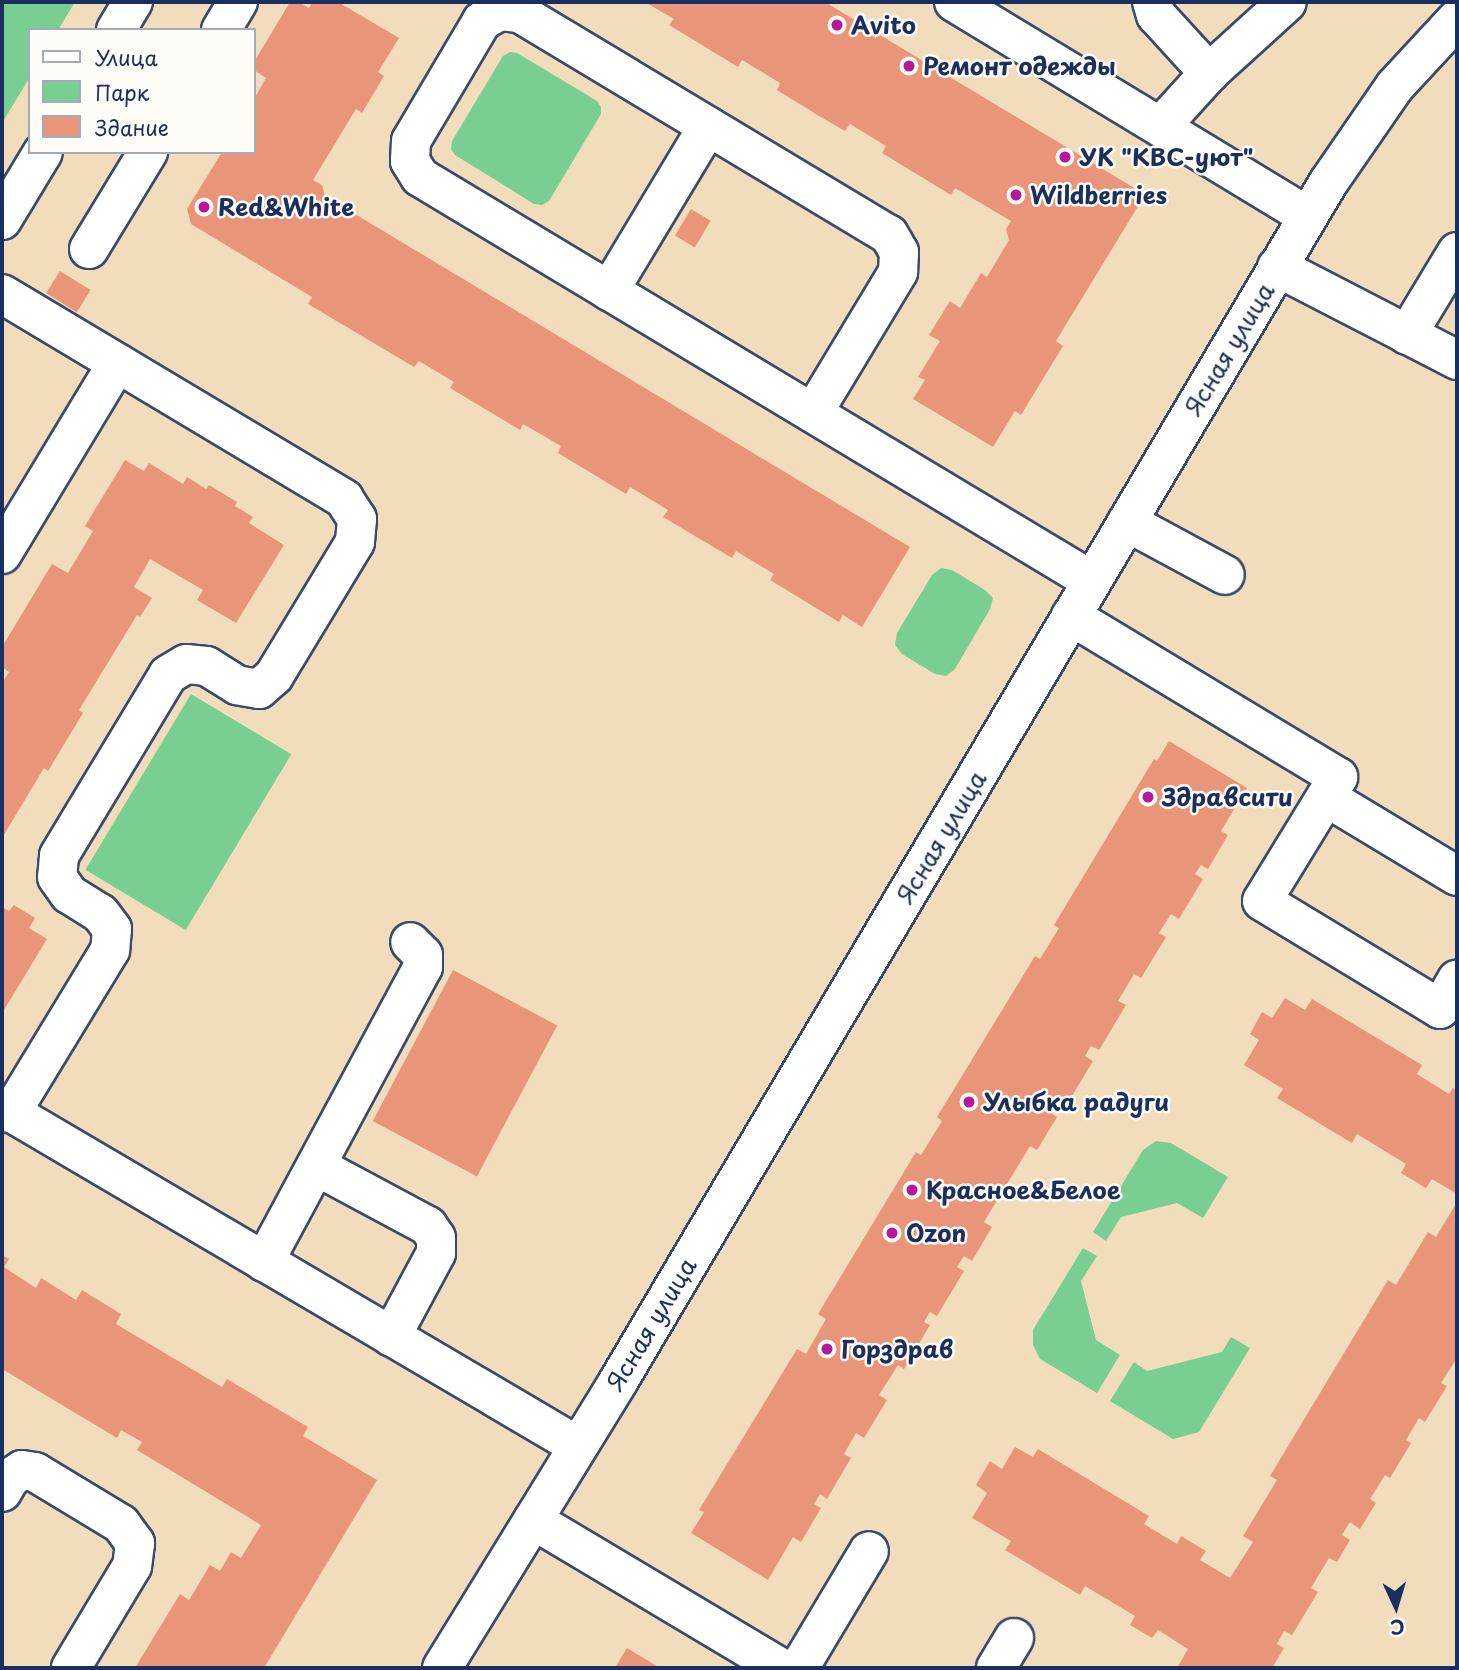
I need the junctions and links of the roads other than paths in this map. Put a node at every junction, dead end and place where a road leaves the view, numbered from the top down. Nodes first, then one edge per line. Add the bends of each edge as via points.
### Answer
1 (133, 2) edge
2 (238, 2) edge
3 (954, 2) edge
4 (1152, 2) edge
5 (1287, 2) edge
6 (1457, 19) edge
7 (117, 28) edge
8 (222, 28) edge
9 (1209, 73) junction
10 (708, 126) junction
11 (1161, 126) junction
12 (42, 154) edge
13 (147, 154) edge
14 (1308, 216) junction
15 (2, 220) edge
16 (89, 249) dead end
17 (1457, 252) edge
18 (1278, 267) junction
19 (609, 290) junction
20 (2, 294) edge
21 (1408, 335) junction
22 (1457, 360) edge
23 (117, 363) junction
24 (813, 414) junction
25 (1127, 522) junction
26 (2, 554) edge
27 (1226, 575) dead end
28 (1092, 582) junction
29 (1071, 616) junction
30 (1326, 797) junction
31 (1457, 876) edge
32 (410, 942) dead end
33 (1457, 980) edge
34 (6, 1110) edge
35 (316, 1166) junction
36 (264, 1262) junction
37 (391, 1337) junction
38 (578, 1447) junction
39 (2, 1492) edge
40 (533, 1520) junction
41 (869, 1551) dead end
42 (71, 1668) edge
43 (442, 1668) edge
44 (783, 1668) edge

1 - 7 street
2 - 8 street
3 - 11 street
4 - 9 street via 1156,15
5 - 9 street
6 - 14 street, Ясная улица via 1395,86
9 - 11 street
10 - 19 street
10 - 19 street via 519,13 500,11 482,21 411,141 410,161 420,177
10 - 24 street via 889,235 899,252 898,272
11 - 14 street
12 - 15 street
13 - 16 street
14 - 18 street, Ясная улица
17 - 21 street
18 - 21 street
18 - 25 street, Ясная улица
19 - 24 street
20 - 23 street
21 - 22 street
23 - 26 street
23 - 34 street via 344,499 357,519 355,542 274,676 259,689 237,685 206,666 186,664 168,675 59,856 57,877 69,894 100,913 112,929 110,950
24 - 28 street
25 - 27 street
25 - 28 street, Ясная улица
28 - 29 street, Ясная улица
29 - 30 street via 1338,777
29 - 38 street, Ясная улица
30 - 31 street
30 - 33 street via 1262,901 1440,1009
32 - 35 street via 423,955 423,967
34 - 36 street
35 - 36 street
35 - 37 street via 428,1226 436,1238 436,1253
36 - 37 street
37 - 38 street
38 - 40 street, Ясная улица
39 - 42 street via 22,1470 35,1472 121,1524 135,1543 132,1566
40 - 43 street, Ясная улица
40 - 44 street
41 - 44 street

